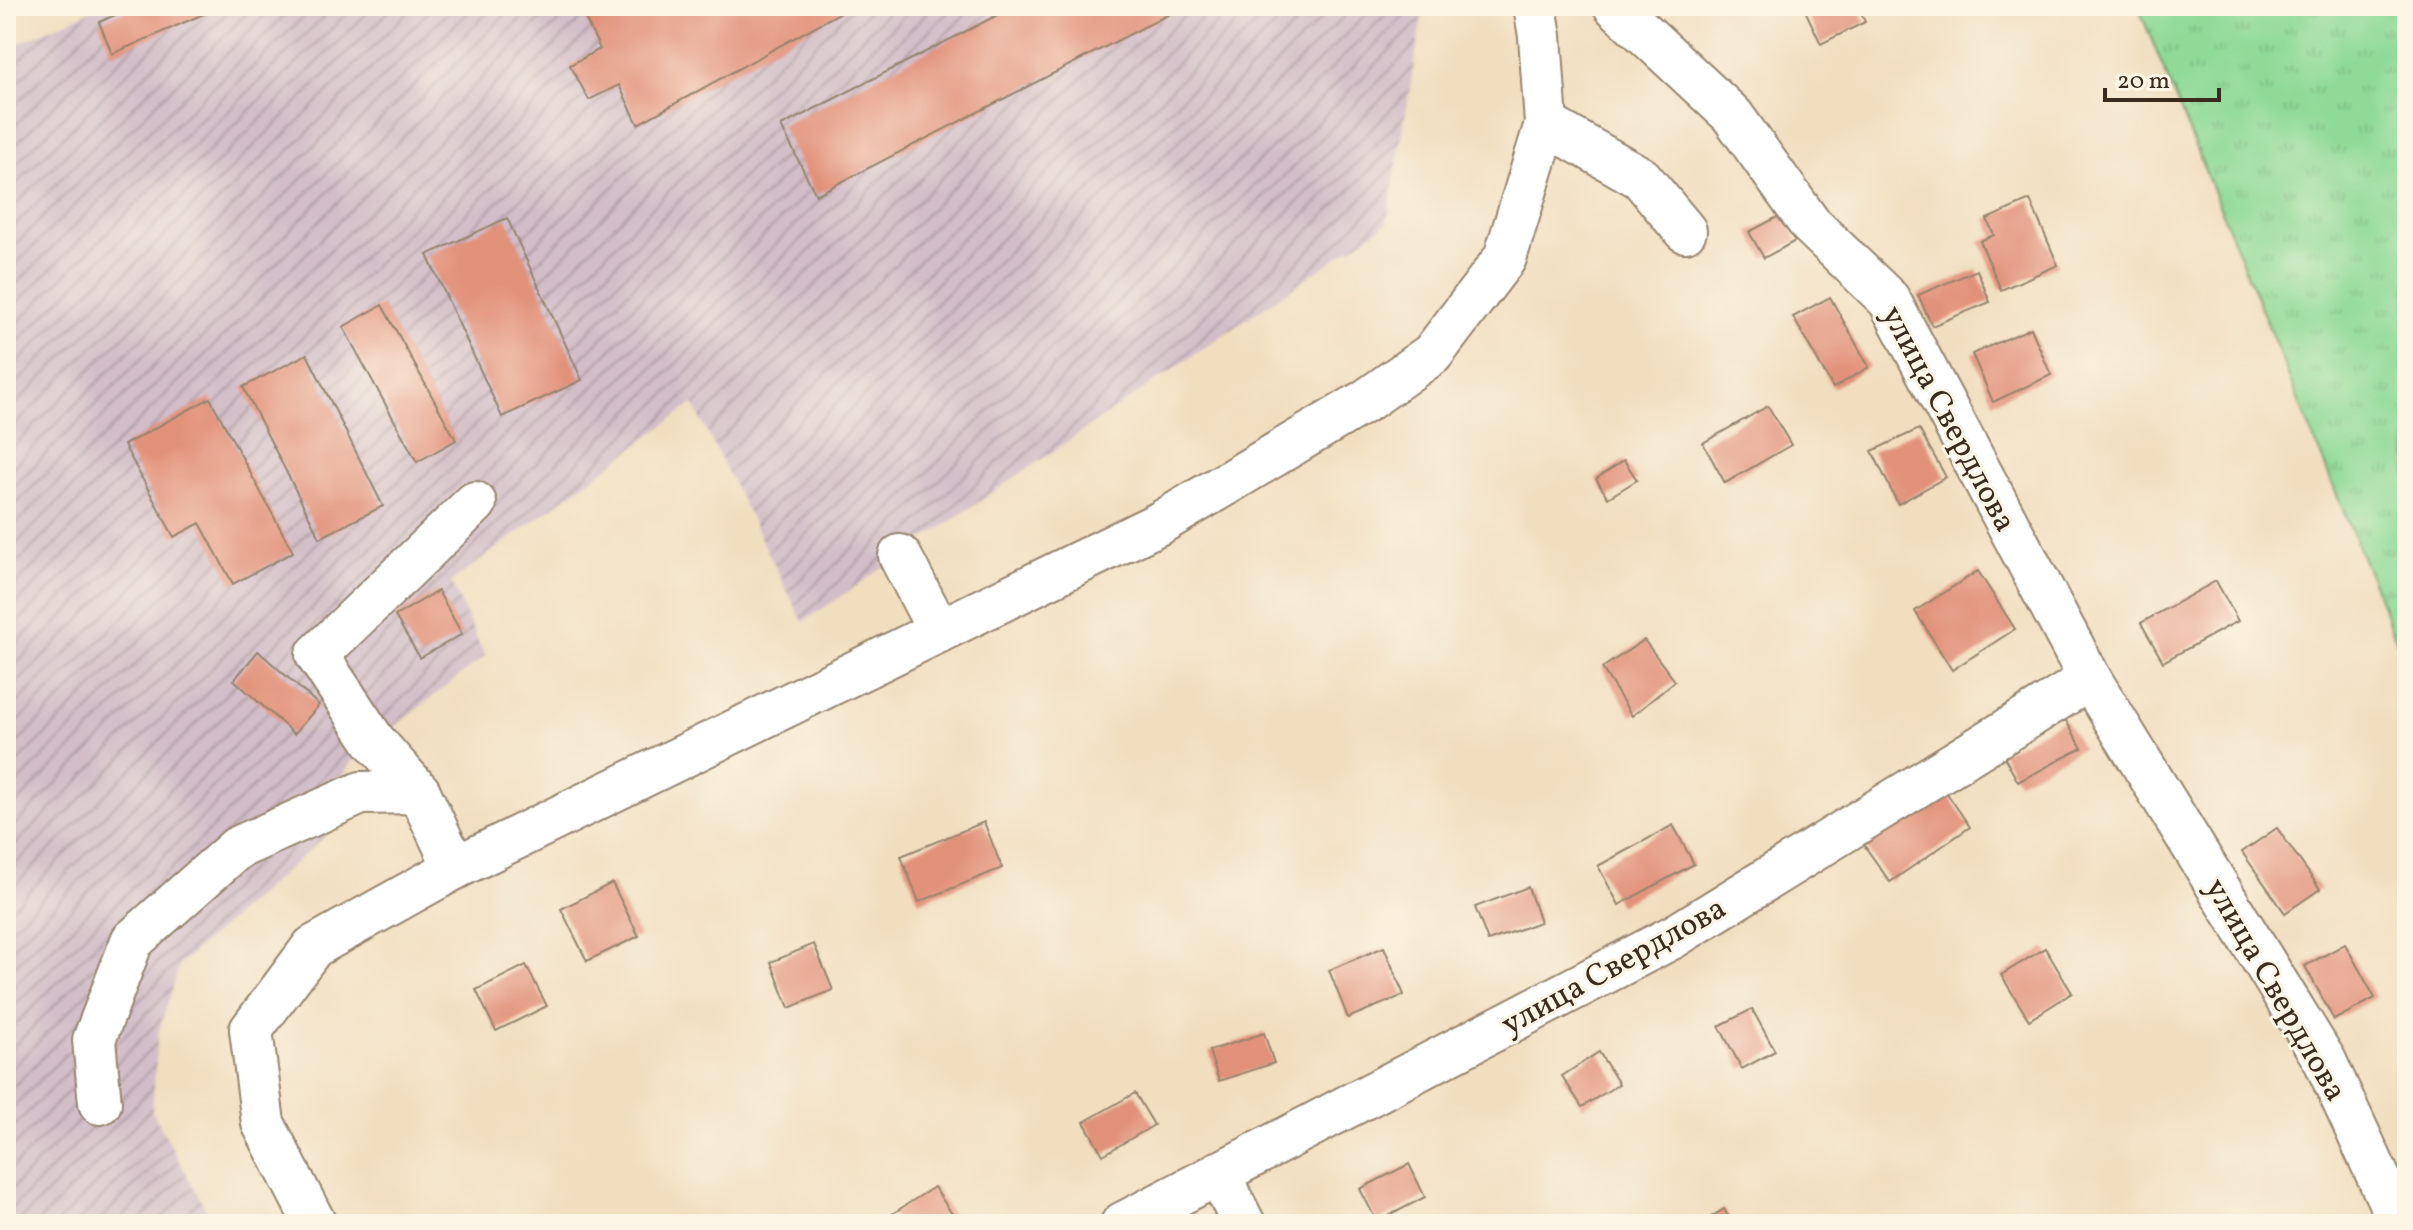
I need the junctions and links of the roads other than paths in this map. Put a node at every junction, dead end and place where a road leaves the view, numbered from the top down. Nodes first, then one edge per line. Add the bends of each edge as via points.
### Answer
1 (1535, 6) edge
2 (1615, 6) edge
3 (1546, 124) junction
4 (1685, 231) dead end
5 (475, 503) dead end
6 (900, 556) dead end
7 (939, 631) junction
8 (2090, 679) junction
9 (419, 792) junction
10 (455, 868) junction
11 (100, 1103) dead end
12 (1218, 1173) junction
13 (315, 1224) edge
14 (1122, 1224) edge
15 (1244, 1224) edge
16 (2400, 1224) edge

1 - 3 street
2 - 8 street, улица Свердлова via 1732,115 1810,224 1889,300
3 - 4 street via 1641,178
3 - 7 street via 1505,258 1432,354 1367,400 1160,523
5 - 9 street via 317,655 374,741
6 - 7 street
7 - 10 street
8 - 12 street, улица Свердлова via 1675,936
8 - 16 street, улица Свердлова via 2325,1061
9 - 10 street
9 - 11 street via 361,793 237,848 132,941 94,1040
10 - 13 street via 313,947 251,1030 263,1123
12 - 14 street, улица Свердлова
12 - 15 street

